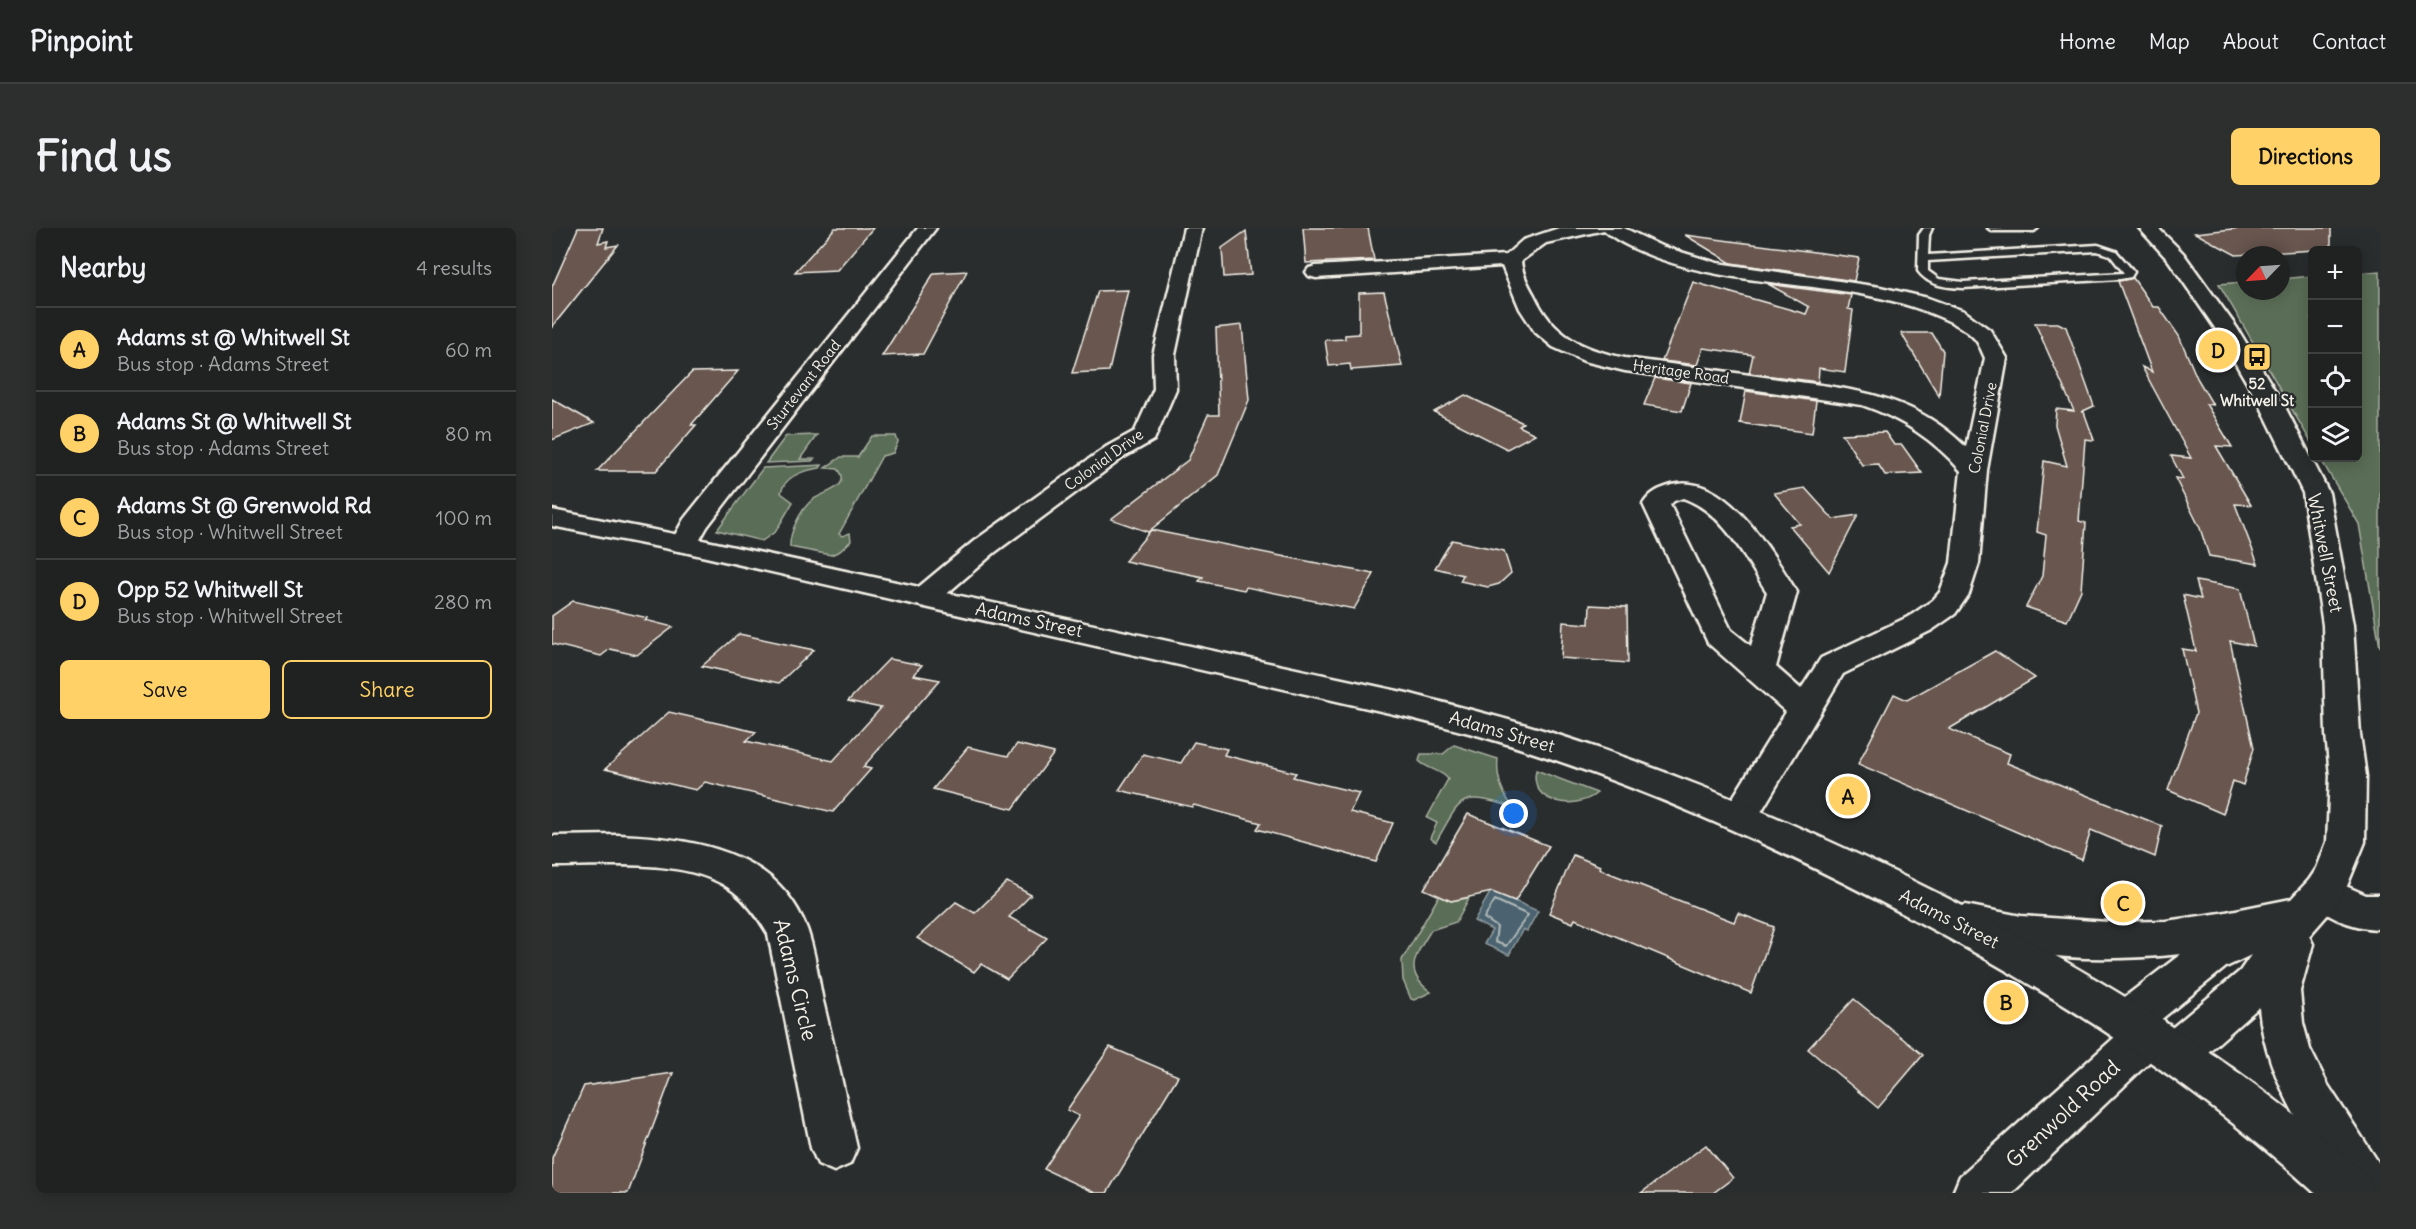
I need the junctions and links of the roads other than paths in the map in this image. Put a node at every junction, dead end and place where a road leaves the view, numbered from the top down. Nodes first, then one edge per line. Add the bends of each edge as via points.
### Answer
1 (927, 228) edge
2 (1193, 228) edge
3 (1597, 228) edge
4 (1612, 228) edge
5 (1928, 228) edge
6 (1992, 228) edge
7 (2034, 228) edge
8 (2148, 228) edge
9 (1923, 258) junction
10 (1511, 260) junction
11 (1316, 272) dead end
12 (1974, 470) junction
13 (552, 518) edge
14 (684, 544) junction
15 (925, 597) junction
16 (1759, 670) junction
17 (1805, 710) junction
18 (1739, 817) junction
19 (552, 851) edge
20 (2312, 903) junction
21 (2380, 912) edge
22 (1948, 918) junction
23 (2151, 1036) junction
24 (834, 1148) dead end
25 (1977, 1193) edge
26 (2351, 1193) edge
27 (2371, 1193) edge

1 - 14 street, Sturtevant Road via 694,525
2 - 15 street, Colonial Drive via 1164,355 1165,389 1145,435 1115,452 994,540
3 - 10 street via 1542,237 1524,246
4 - 12 street, Colonial Drive via 1669,255 1713,268 1898,296 1945,311 1973,326 1990,343 1996,358
5 - 9 lane
6 - 7 lane
8 - 20 street, Whitwell Street via 2176,257 2226,328 2273,407 2316,493 2338,625 2348,826 2339,866
9 - 9 lane via 1926,276 1951,284 2120,276 2129,272 2113,253 2098,248
10 - 11 street
10 - 12 street, Heritage Road via 1532,314 1546,331 1575,350 1621,364 1870,400 1930,427
12 - 17 street, Colonial Drive via 1965,562 1954,594 1934,615 1832,666
13 - 14 street, Adams Street
14 - 15 street, Adams Street
15 - 18 street, Adams Street via 1459,718 1572,753
16 - 16 street via 1782,592 1733,519 1704,497 1684,490 1665,495 1656,504 1719,636
16 - 17 street
17 - 18 street, Colonial Drive
18 - 22 street, Adams Street
19 - 24 street, Adams Circle via 694,856 717,863 754,884 774,904 787,930
20 - 21 street
20 - 22 street via 2192,935 2116,939 1987,928
20 - 23 street via 2212,954
20 - 23 street, Whitwell Street via 2255,984
20 - 27 street via 2279,994 2283,1027 2307,1089
22 - 23 street, Adams Street via 2018,954
23 - 25 street, Grenwold Road
23 - 26 street, Adams Street via 2261,1117

